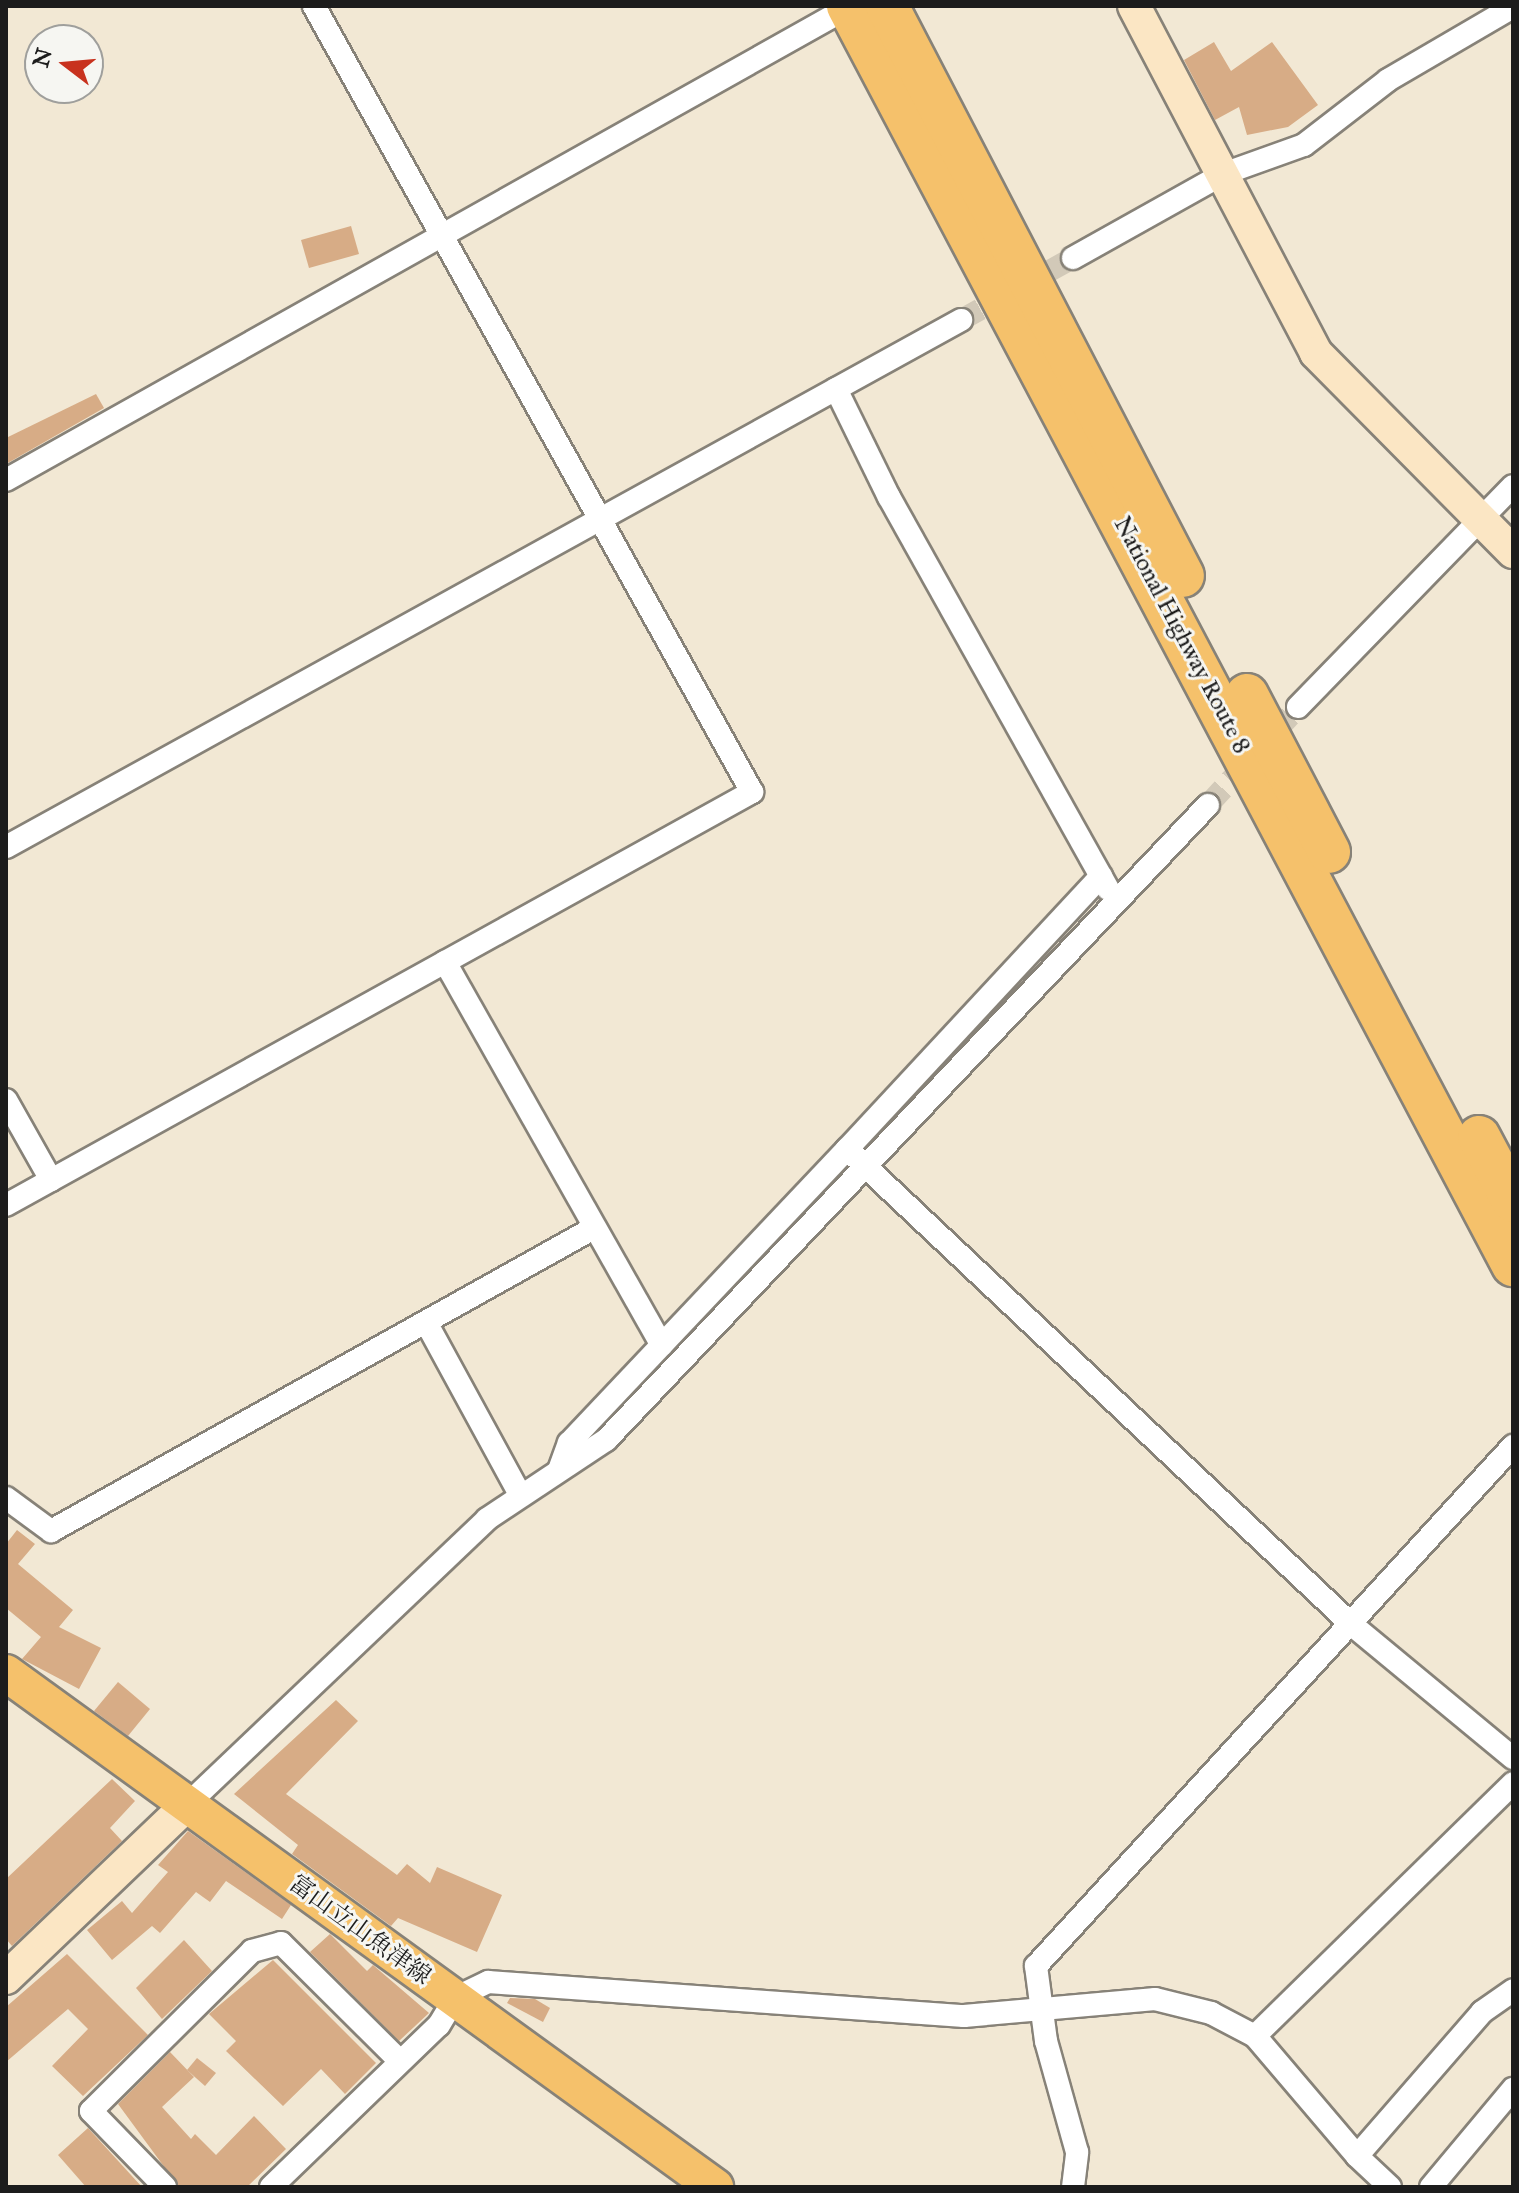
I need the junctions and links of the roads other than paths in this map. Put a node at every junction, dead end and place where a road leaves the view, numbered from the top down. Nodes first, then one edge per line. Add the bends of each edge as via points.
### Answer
1 (314, 6) edge
2 (849, 6) edge
3 (887, 6) edge
4 (1134, 6) edge
5 (1513, 7) edge
6 (1223, 174) junction
7 (438, 236) junction
8 (1073, 258) tunnel mouth
9 (961, 320) tunnel mouth
10 (836, 389) junction
11 (6, 480) edge
12 (1513, 486) edge
13 (599, 518) junction
14 (1479, 520) junction
15 (1513, 552) edge
16 (1298, 707) tunnel mouth
17 (1208, 805) tunnel mouth
18 (6, 847) edge
19 (1101, 876) junction
20 (1115, 900) junction
21 (445, 962) junction
22 (6, 1100) edge
23 (847, 1149) junction
24 (863, 1167) junction
25 (51, 1180) junction
26 (1513, 1201) edge
27 (6, 1205) edge
28 (592, 1229) junction
29 (1513, 1265) edge
30 (427, 1324) junction
31 (662, 1345) junction
32 (1513, 1446) edge
33 (559, 1470) junction
34 (519, 1493) junction
35 (6, 1498) edge
36 (1351, 1624) junction
37 (6, 1673) edge
38 (1513, 1758) edge
39 (1513, 1783) edge
40 (187, 1805) junction
41 (6, 1978) edge
42 (1513, 1990) edge
43 (455, 1998) junction
44 (1040, 2010) junction
45 (1255, 2036) junction
46 (400, 2061) junction
47 (1513, 2089) edge
48 (1357, 2156) junction
49 (165, 2187) edge
50 (271, 2187) edge
51 (715, 2187) edge
52 (1073, 2187) edge
53 (1390, 2187) edge
54 (1431, 2187) edge

1 - 7 street
2 - 7 street
2 - 29 highway, National Highway Route 8
3 - 26 highway, National Highway Route 8
4 - 6 street
5 - 6 street via 1388,80 1304,145
6 - 8 street
6 - 14 street via 1316,353
7 - 11 street
7 - 13 street
9 - 10 street
10 - 13 street
10 - 19 street via 896,511
12 - 14 street
13 - 18 street
13 - 21 street via 752,792
14 - 15 street
14 - 16 street
17 - 20 street
19 - 20 street
19 - 23 street
20 - 24 street
21 - 25 street
21 - 28 street
22 - 25 street
23 - 24 street
23 - 31 street
24 - 33 street via 606,1440
24 - 36 street
25 - 27 street
28 - 30 street
28 - 31 street
30 - 34 street
30 - 35 street via 51,1531
31 - 33 street via 569,1443
32 - 36 street
33 - 34 street
34 - 40 street
36 - 38 street
36 - 44 street via 1036,1966
37 - 40 main road, 富山立山魚津線
39 - 45 street
40 - 41 street
40 - 43 main road, 富山立山魚津線
42 - 48 street via 1482,2012
43 - 44 street via 488,1982 820,2010
43 - 46 street via 439,2025
43 - 51 main road, 富山立山魚津線
44 - 45 street via 1155,1999 1211,2013
44 - 52 street via 1077,2152
45 - 48 street
46 - 49 street via 281,1943 252,1951 91,2111
46 - 50 street
47 - 54 street
48 - 53 street

